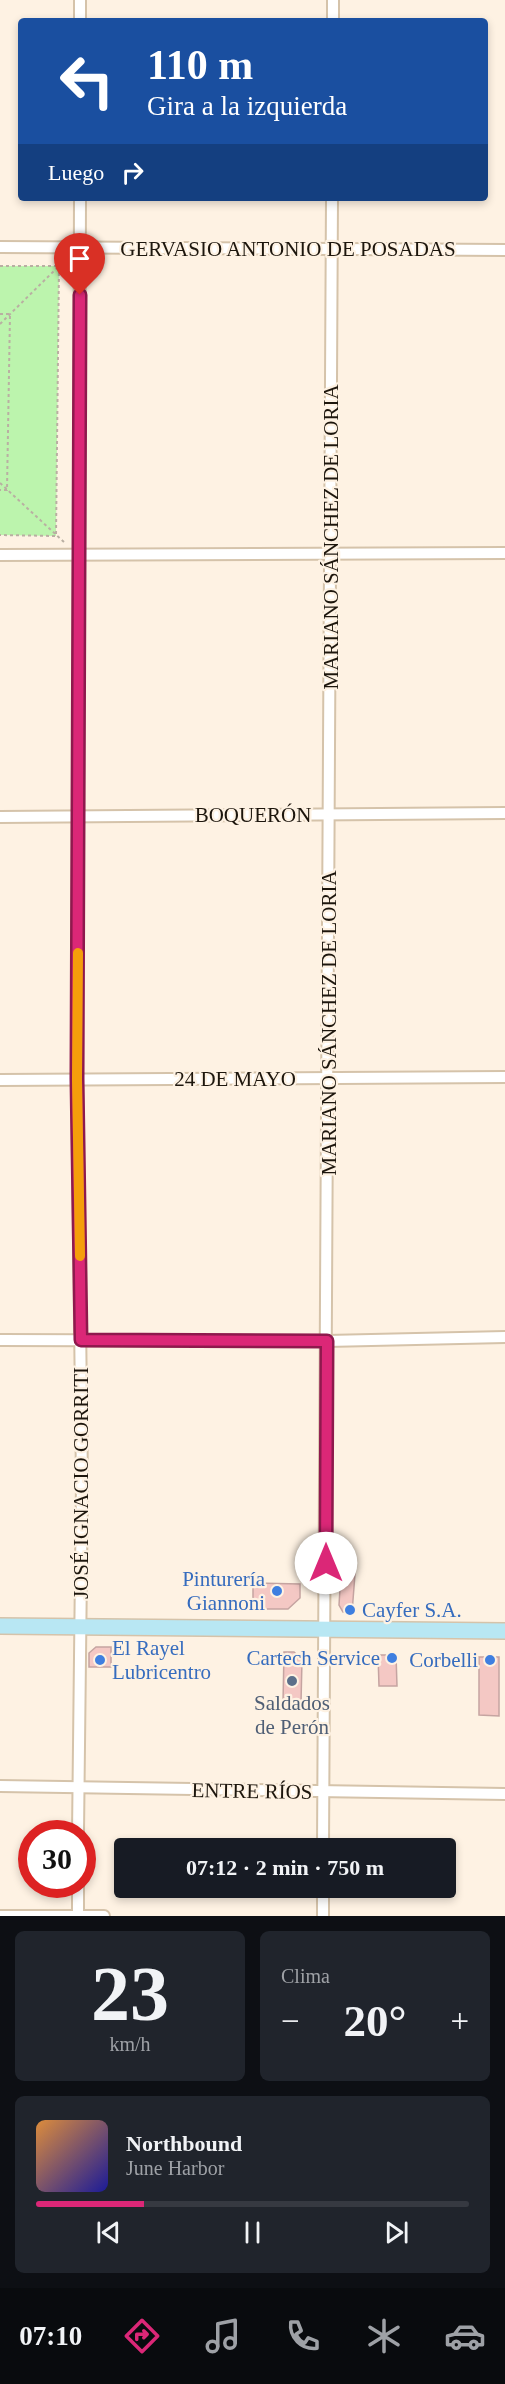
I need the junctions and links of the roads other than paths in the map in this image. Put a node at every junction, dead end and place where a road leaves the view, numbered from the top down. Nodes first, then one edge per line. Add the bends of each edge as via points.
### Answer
1 (80, 0) edge
2 (333, 0) edge
3 (80, 18) edge
4 (333, 18) edge
5 (80, 201) edge
6 (332, 201) edge
7 (0, 248) edge
8 (80, 248) junction
9 (332, 250) junction
10 (505, 250) edge
11 (331, 553) junction
12 (505, 553) edge
13 (80, 554) junction
14 (0, 555) edge
15 (505, 813) edge
16 (330, 815) junction
17 (78, 816) junction
18 (0, 817) edge
19 (505, 1077) edge
20 (328, 1078) junction
21 (77, 1079) junction
22 (0, 1080) edge
23 (505, 1337) edge
24 (0, 1340) edge
25 (81, 1340) junction
26 (327, 1341) junction
27 (0, 1626) edge
28 (81, 1628) junction
29 (326, 1630) junction
30 (505, 1631) edge
31 (0, 1786) edge
32 (78, 1786) junction
33 (324, 1792) junction
34 (505, 1794) edge
35 (78, 1820) edge
36 (323, 1838) edge
37 (78, 1898) edge
38 (323, 1898) edge
39 (0, 1916) edge
40 (78, 1916) edge
41 (104, 1916) edge
42 (323, 1916) edge

1 - 3 street
2 - 4 street
5 - 8 street, JOSÉ IGNACIO GORRITI
6 - 9 street, MARIANO SÁNCHEZ DE LORIA
7 - 8 street, GERVASIO ANTONIO DE POSADAS
8 - 9 street, GERVASIO ANTONIO DE POSADAS
8 - 13 street, JOSÉ IGNACIO GORRITI
9 - 10 street, GERVASIO ANTONIO DE POSADAS
9 - 11 street, MARIANO SÁNCHEZ DE LORIA
11 - 12 street
11 - 13 street
11 - 16 street, MARIANO SÁNCHEZ DE LORIA
13 - 14 street
13 - 17 street, JOSÉ IGNACIO GORRITI
15 - 16 street, BOQUERÓN
16 - 17 street, BOQUERÓN
16 - 20 street, MARIANO SÁNCHEZ DE LORIA
17 - 18 street, BOQUERÓN
17 - 21 street, JOSÉ IGNACIO GORRITI
19 - 20 street, 24 DE MAYO
20 - 21 street, 24 DE MAYO
20 - 26 street, MARIANO SÁNCHEZ DE LORIA
21 - 22 street, 24 DE MAYO
21 - 25 street, JOSÉ IGNACIO GORRITI
23 - 26 street
24 - 25 street
25 - 26 street
25 - 28 street, JOSÉ IGNACIO GORRITI
26 - 29 street, MARIANO SÁNCHEZ DE LORIA
27 - 28 main road
28 - 29 main road
28 - 32 street, JOSÉ IGNACIO GORRITI
29 - 30 main road
29 - 33 street, MARIANO SÁNCHEZ DE LORIA
31 - 32 street, ENTRE RÍOS
32 - 33 street, ENTRE RÍOS
32 - 35 street, JOSÉ IGNACIO GORRITI
33 - 34 street, ENTRE RÍOS
33 - 36 street, MARIANO SÁNCHEZ DE LORIA
37 - 40 street
38 - 42 street
39 - 40 street
40 - 41 street

